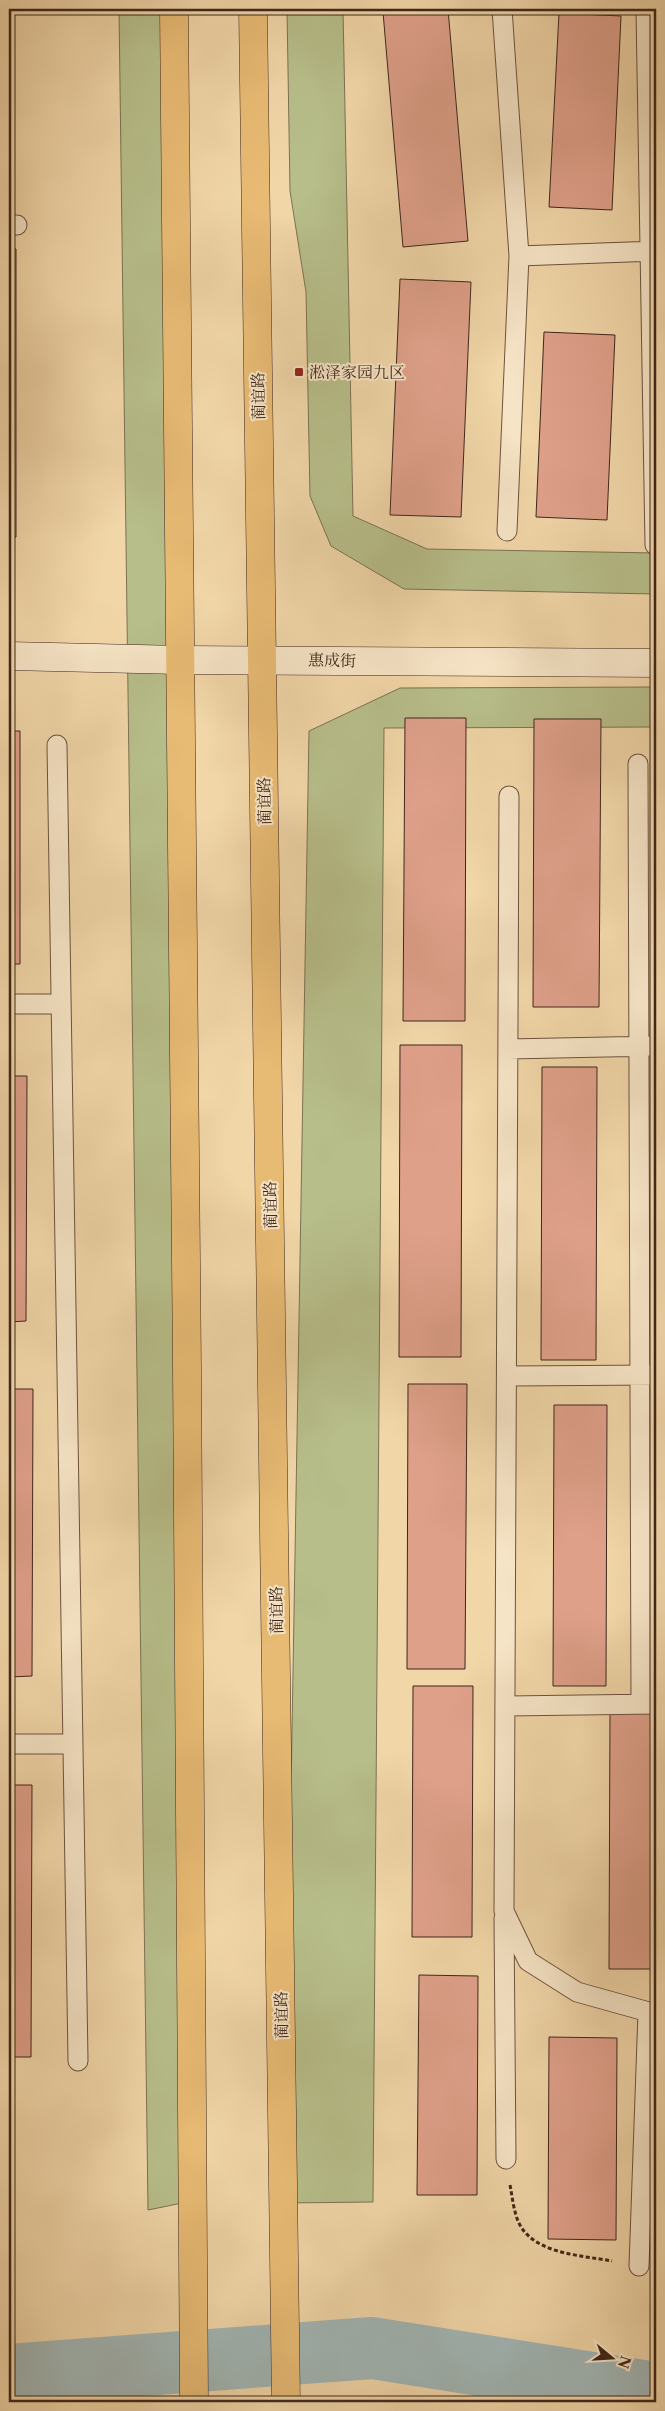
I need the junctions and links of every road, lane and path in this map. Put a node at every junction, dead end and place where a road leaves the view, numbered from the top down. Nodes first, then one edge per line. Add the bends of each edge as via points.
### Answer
1 (174, 9) edge
2 (253, 9) edge
3 (502, 9) edge
4 (646, 9) edge
5 (654, 251) edge
6 (519, 256) junction
7 (507, 531) dead end
8 (655, 545) dead end
9 (9, 656) edge
10 (262, 659) junction
11 (181, 660) junction
12 (656, 663) edge
13 (57, 745) dead end
14 (638, 764) dead end
15 (509, 796) dead end
16 (9, 1004) edge
17 (61, 1004) junction
18 (648, 1046) edge
19 (508, 1049) junction
20 (648, 1375) edge
21 (507, 1376) junction
22 (648, 1704) edge
23 (505, 1706) junction
24 (9, 1744) edge
25 (73, 1744) junction
26 (504, 1911) junction
27 (652, 2013) edge
28 (78, 2061) dead end
29 (506, 2159) joint
30 (639, 2266) joint
31 (194, 2402) edge
32 (286, 2402) edge

1 - 11 main road
2 - 10 main road, 蔺谊路
3 - 6 lane
4 - 5 lane
5 - 6 lane
5 - 8 lane
6 - 7 lane
9 - 11 street, 惠成街
10 - 11 street, 惠成街
10 - 12 street, 惠成街
10 - 32 main road, 蔺谊路
11 - 31 main road
13 - 17 lane
14 - 18 lane
15 - 19 lane
16 - 17 lane
17 - 25 lane
18 - 19 lane
18 - 20 lane
19 - 21 lane
20 - 21 lane
20 - 22 lane
21 - 23 lane
22 - 23 lane
23 - 26 lane
24 - 25 lane
25 - 28 lane
26 - 27 lane via 528,1961 577,1992
26 - 29 lane
27 - 30 lane
29 - 30 path via 516,2217 532,2240 556,2250

